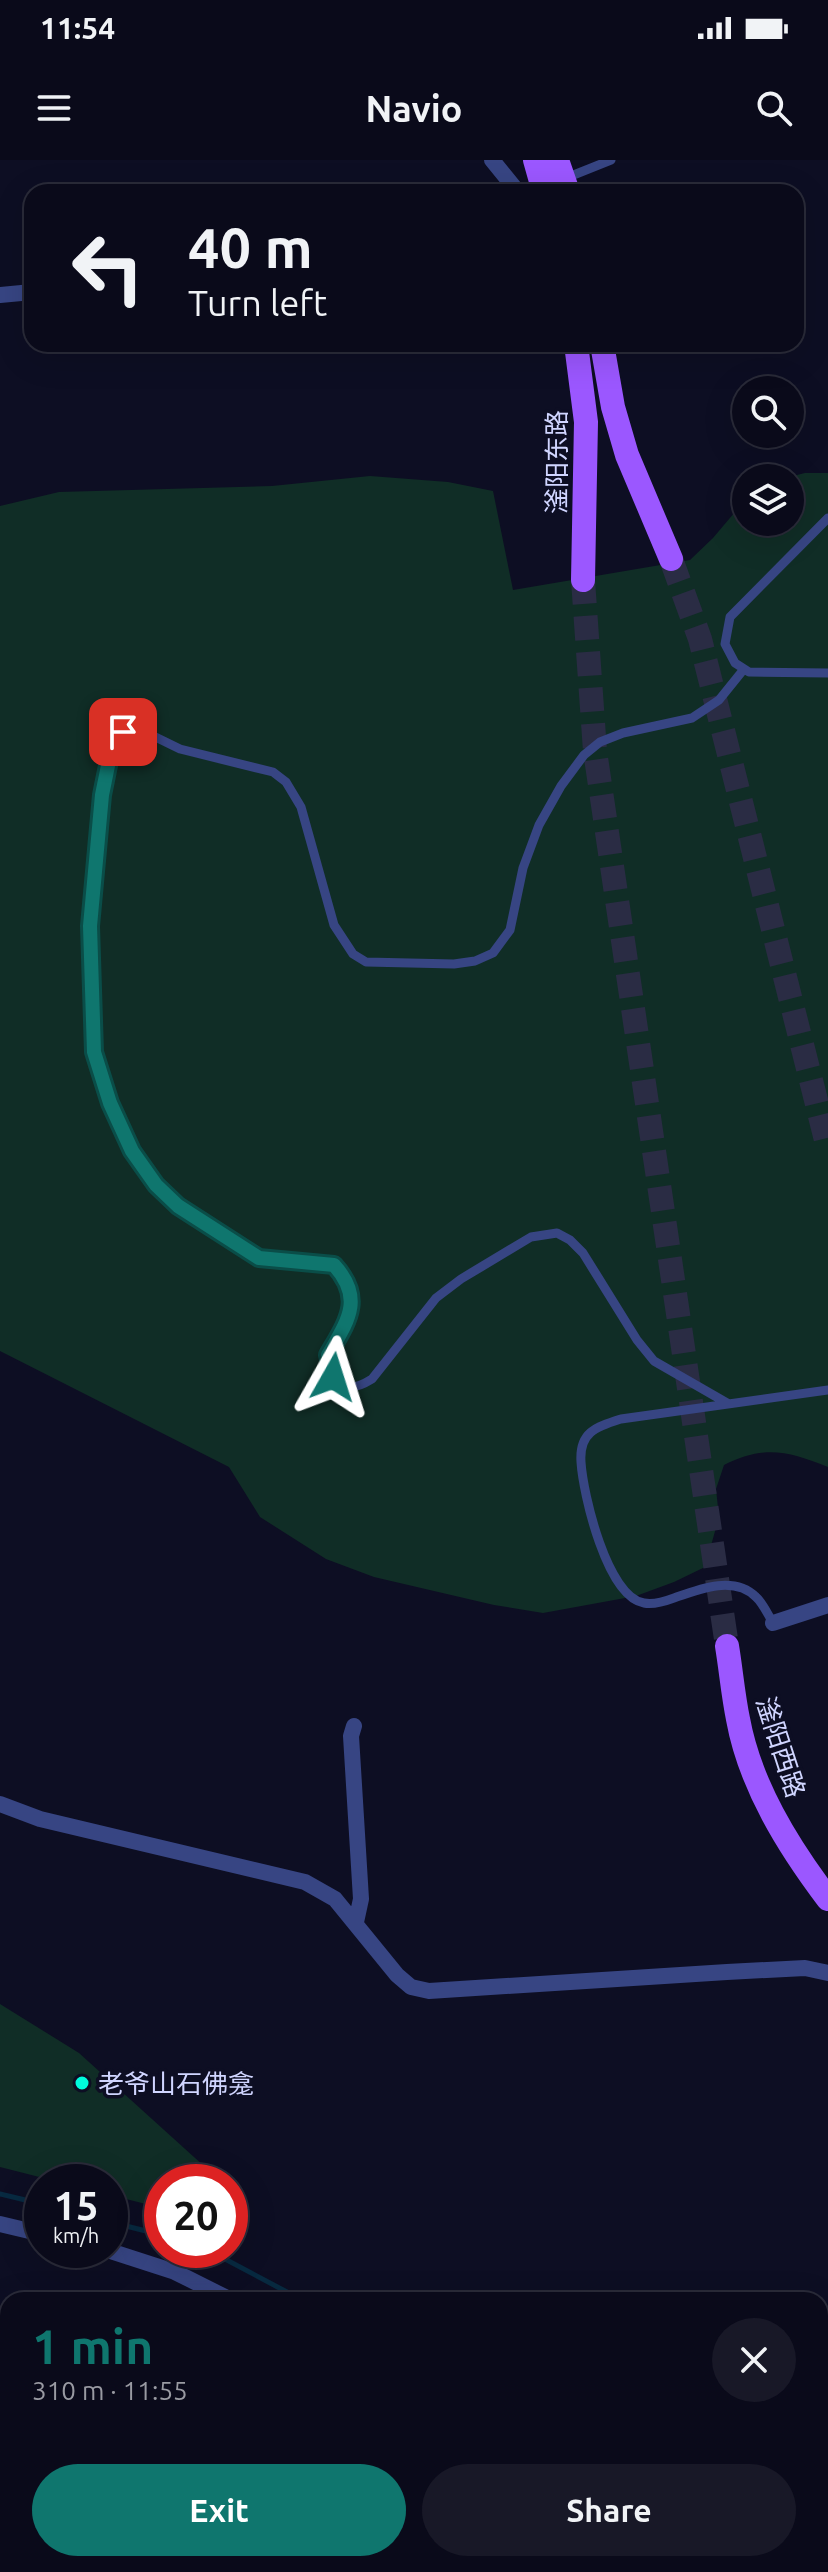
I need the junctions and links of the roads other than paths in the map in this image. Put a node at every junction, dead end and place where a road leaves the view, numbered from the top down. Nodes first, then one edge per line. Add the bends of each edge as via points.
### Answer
1 (492, 160) edge
2 (535, 160) edge
3 (611, 160) edge
4 (558, 181) edge
5 (512, 184) edge
6 (24, 293) edge
7 (0, 295) edge
8 (577, 352) edge
9 (603, 352) edge
10 (828, 518) edge
11 (671, 559) tunnel mouth
12 (583, 580) tunnel mouth
13 (744, 669) junction
14 (828, 673) edge
15 (828, 1390) edge
16 (727, 1403) junction
17 (828, 1605) edge
18 (773, 1623) joint
19 (727, 1646) tunnel mouth
20 (354, 1726) dead end
21 (0, 1804) edge
22 (828, 1899) edge
23 (356, 1922) junction
24 (828, 1973) edge
25 (0, 2224) edge
26 (24, 2230) edge
27 (128, 2257) edge
28 (215, 2292) edge

1 - 5 street
2 - 4 main road
3 - 4 lane
6 - 7 street
8 - 12 main road, 滏阳东路 via 586,422
9 - 11 main road via 627,455
10 - 13 lane via 730,617 725,644
13 - 14 lane
13 - 16 lane via 719,700 692,718 623,733 584,755 539,825 510,930 493,953 475,961 366,962 353,954 334,925 301,807 286,782 273,772 180,749 139,729 123,732 112,746 90,926 94,1052 132,1151 178,1206 259,1258 334,1265 345,1277 350,1312 328,1355 338,1384 351,1388 372,1379 424,1311 461,1279 531,1237 557,1233 583,1253 654,1361
15 - 16 lane
16 - 18 lane via 593,1428 580,1453 585,1493 603,1549 630,1597 645,1603 665,1601 711,1586 736,1586 756,1597
17 - 18 street
19 - 22 main road, 滏阳西路 via 738,1721 764,1797
20 - 23 street via 361,1899
21 - 23 street via 40,1819 305,1882 335,1899
23 - 24 street via 397,1975 411,1987 429,1991 805,1968
25 - 26 street
27 - 28 street

